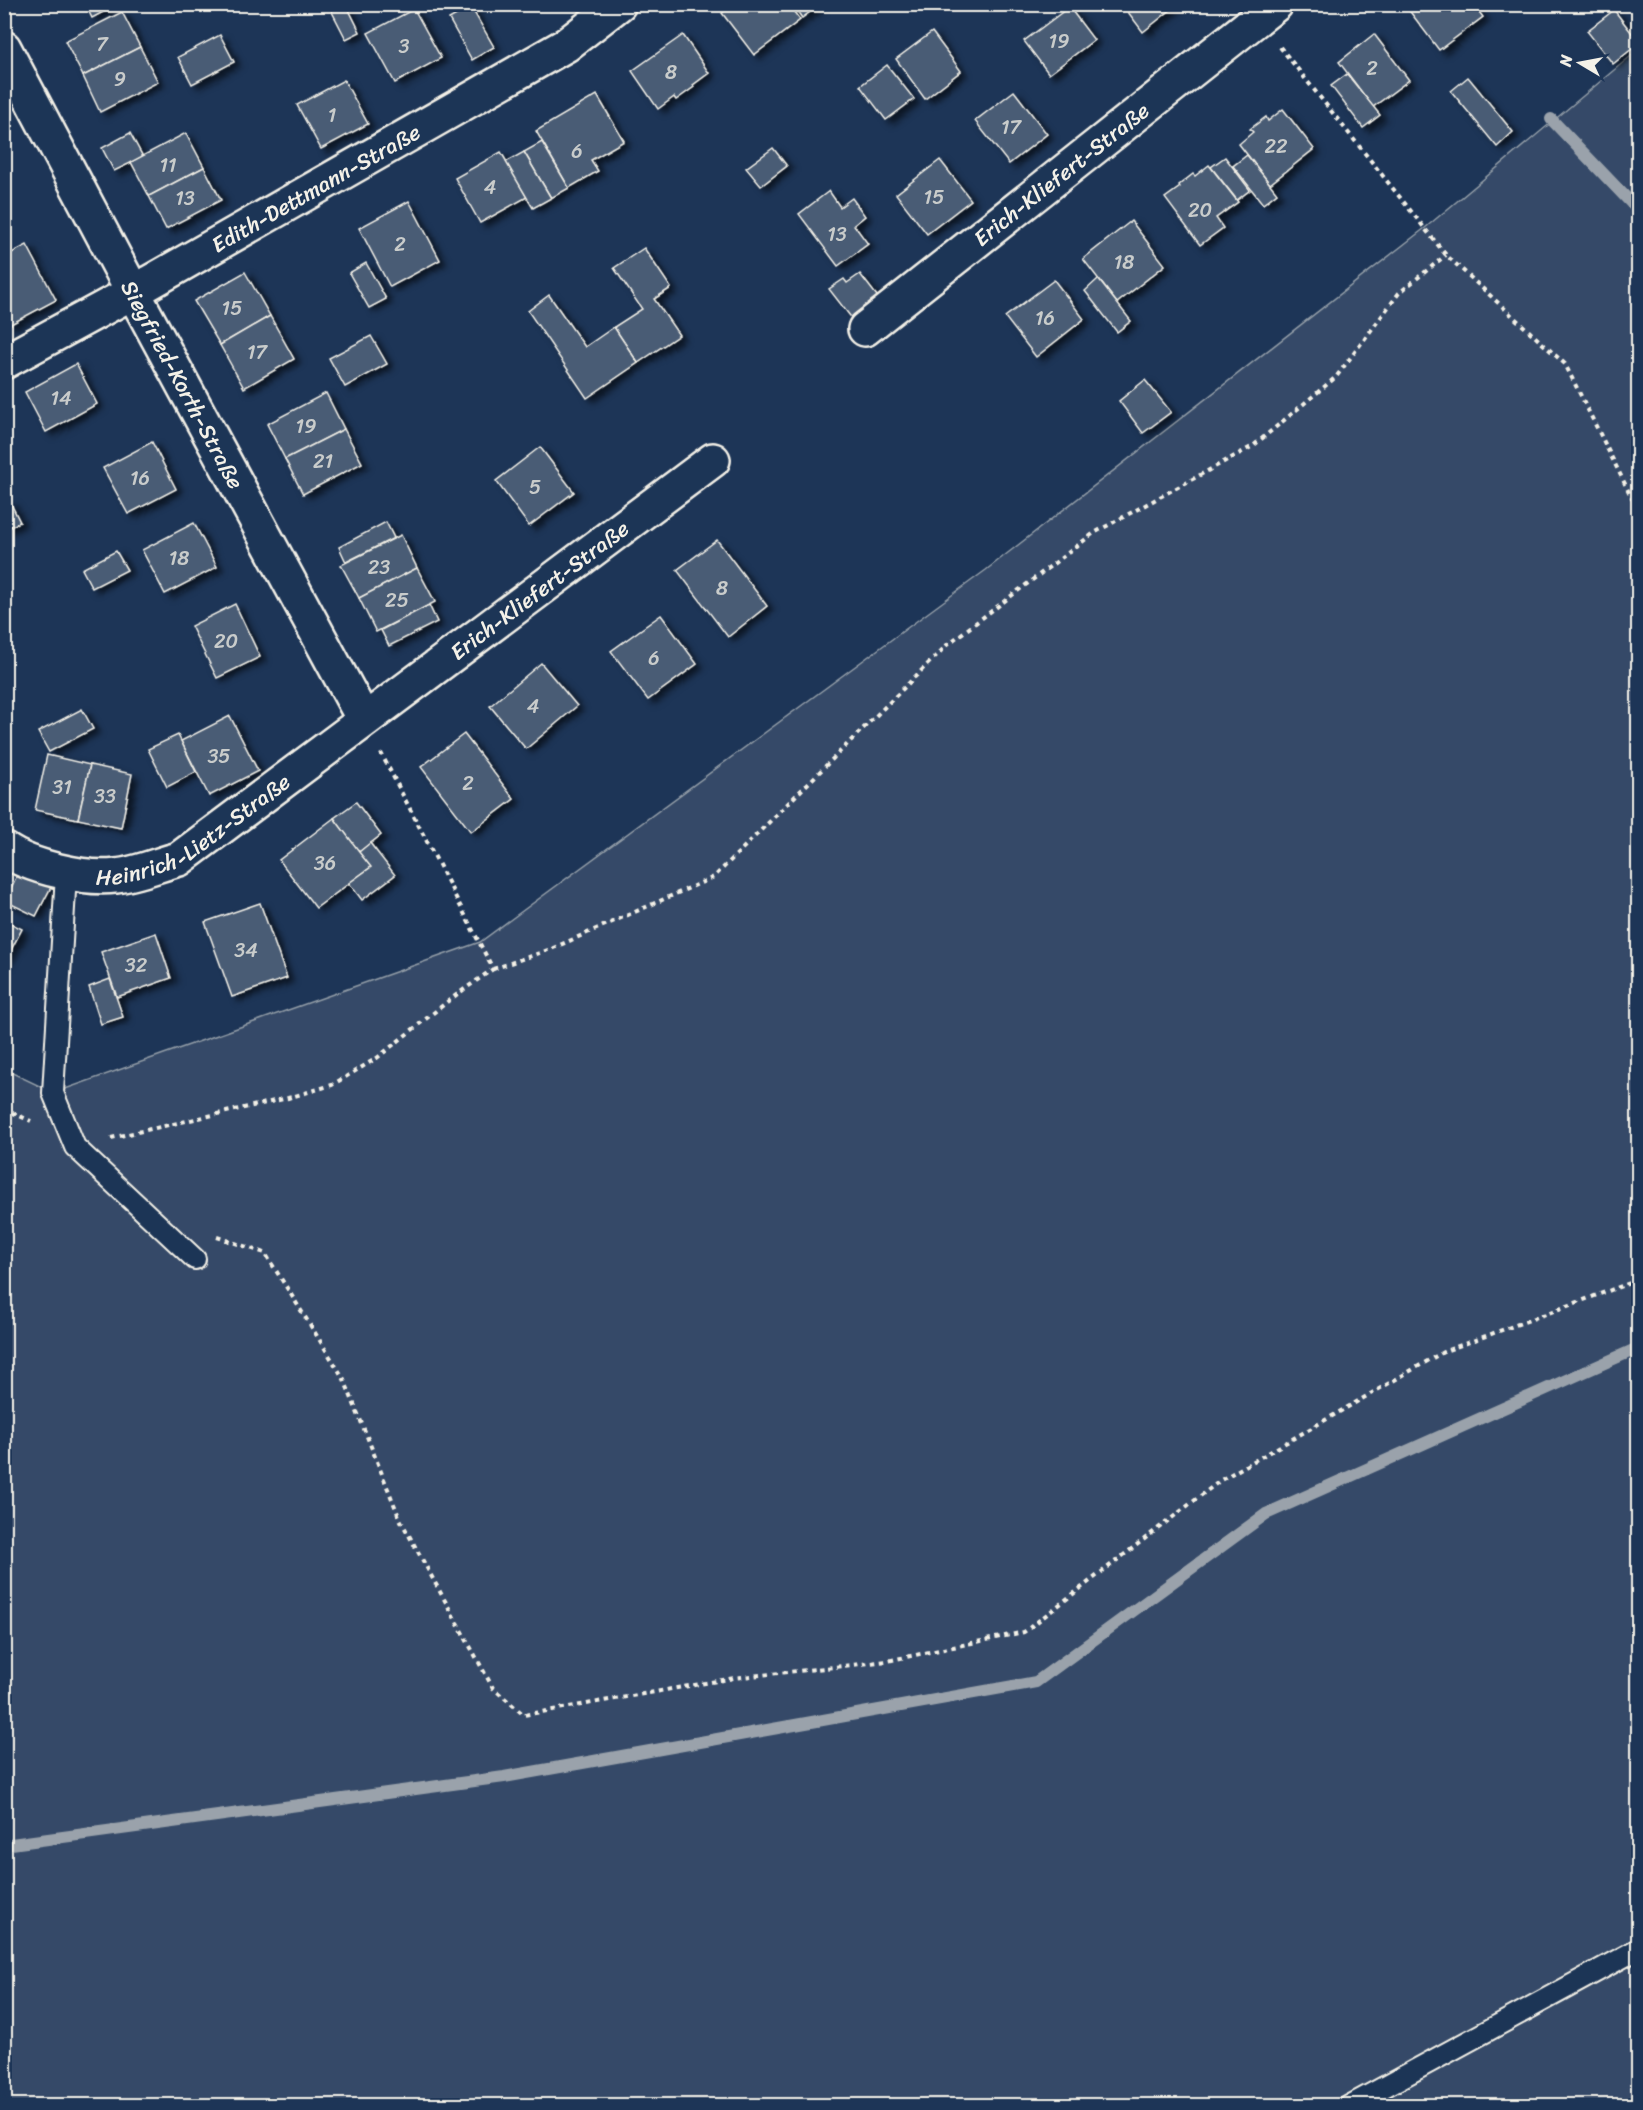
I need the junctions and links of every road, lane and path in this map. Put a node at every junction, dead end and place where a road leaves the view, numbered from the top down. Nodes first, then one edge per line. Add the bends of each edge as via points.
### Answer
1 (619, 4) edge
2 (1260, 9) edge
3 (4, 48) edge
4 (1446, 255) junction
5 (133, 292) junction
6 (865, 329) dead end
7 (4, 362) edge
8 (713, 460) dead end
9 (1638, 510) edge
10 (364, 720) junction
11 (4, 849) edge
12 (66, 874) junction
13 (493, 969) junction
14 (4, 1109) edge
15 (72, 1141) junction
16 (211, 1235) dead end
17 (195, 1259) dead end
18 (1638, 1280) edge
19 (1638, 1950) edge
20 (1349, 2106) edge

1 - 5 street, Edith-Dettmann-Straße via 566,45
2 - 4 path
2 - 6 street, Erich-Kliefert-Straße
3 - 5 street, Siegfried-Korth-Straße
4 - 9 path via 1565,364
4 - 13 path via 1399,293 1336,377 1253,446 1094,533 948,644 714,878 551,949
5 - 7 street, Edith-Dettmann-Straße
5 - 10 street, Siegfried-Korth-Straße
8 - 10 street, Erich-Kliefert-Straße
10 - 12 street, Heinrich-Lietz-Straße via 179,858 116,876
10 - 13 path
11 - 12 street, Heinrich-Lietz-Straße via 13,856
12 - 15 lane via 53,1093
13 - 15 path via 377,1058 332,1085 288,1098
14 - 15 path
15 - 17 lane
16 - 18 path via 265,1253 344,1379 400,1519 493,1688 524,1714 734,1678 887,1661 1024,1632 1221,1480 1444,1351
19 - 20 lane

